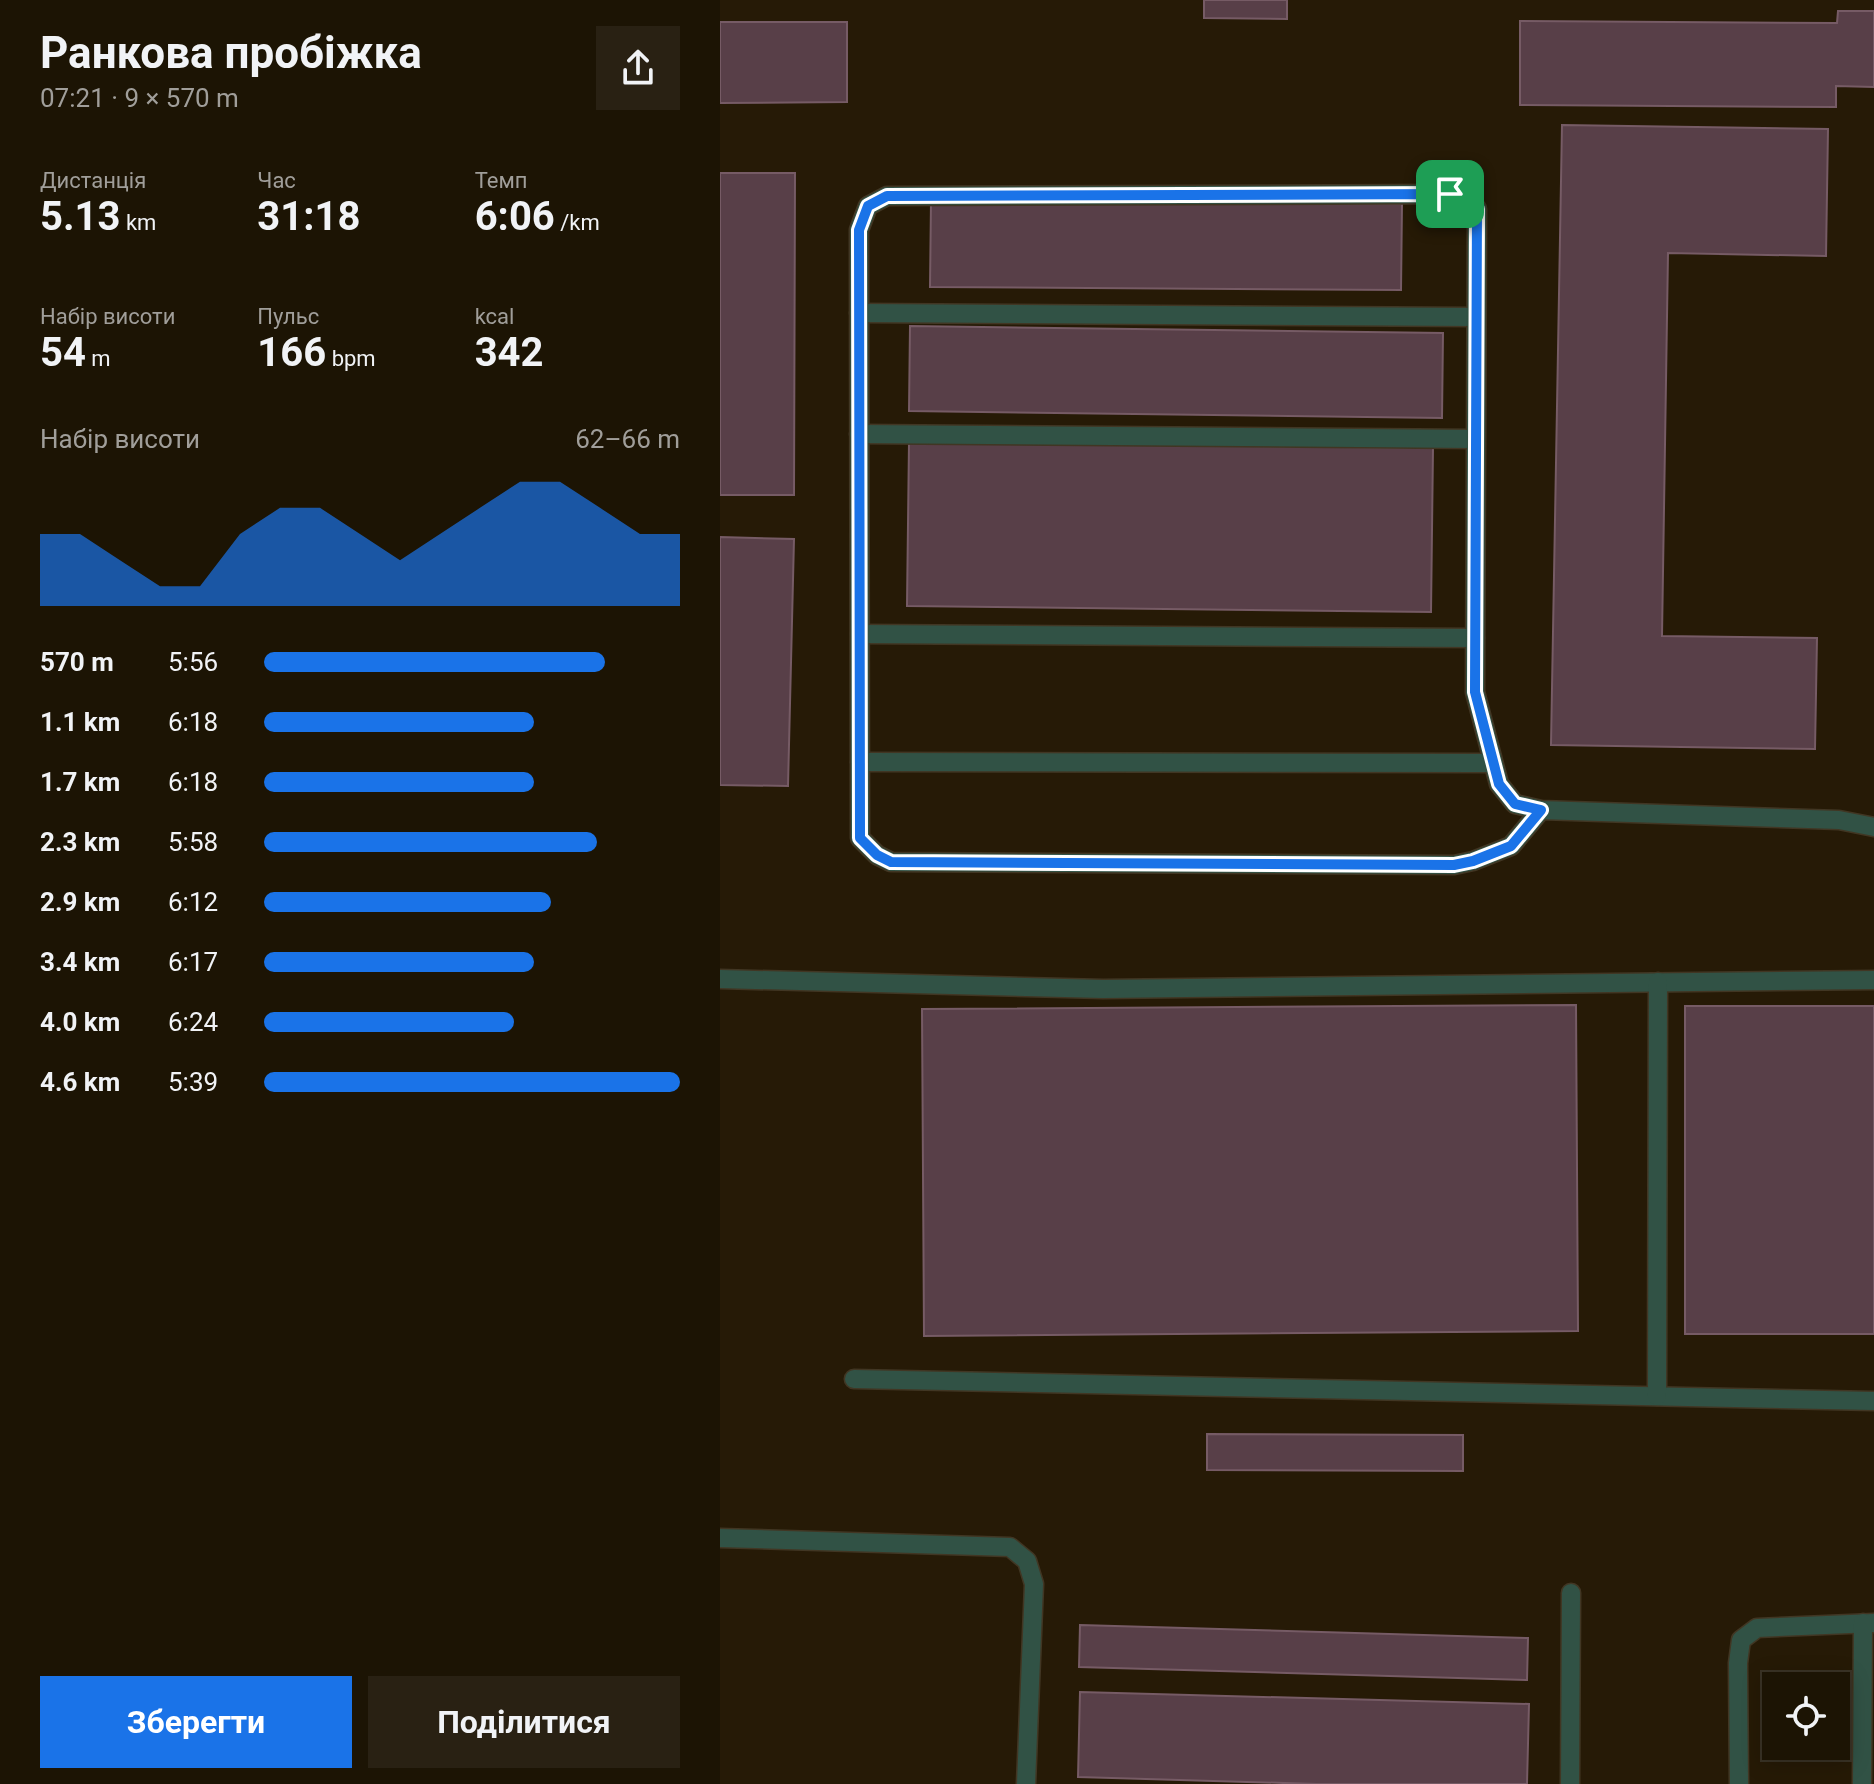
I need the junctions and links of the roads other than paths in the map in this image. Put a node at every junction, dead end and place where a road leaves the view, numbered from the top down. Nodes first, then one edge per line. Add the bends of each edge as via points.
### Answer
1 (859, 313) junction
2 (1476, 317) junction
3 (859, 434) junction
4 (1475, 439) junction
5 (860, 634) junction
6 (1475, 638) junction
7 (860, 762) junction
8 (1493, 763) junction
9 (1541, 810) junction
10 (1874, 827) edge
11 (720, 979) edge
12 (1874, 980) edge
13 (1658, 982) junction
14 (854, 1379) dead end
15 (1657, 1396) junction
16 (1874, 1401) edge
17 (720, 1538) edge
18 (1571, 1593) dead end
19 (1868, 1623) edge
20 (1026, 1784) edge
21 (1570, 1784) edge
22 (1739, 1784) edge
23 (1862, 1784) edge

1 - 2 lane
1 - 2 lane via 859,230 868,206 887,196 1450,194 1467,197 1477,209
1 - 3 lane
2 - 4 lane
3 - 4 lane
3 - 5 lane
4 - 6 lane
5 - 6 lane
5 - 7 lane
6 - 8 lane via 1475,692
7 - 8 lane
7 - 9 lane via 860,838 891,862 1454,865 1511,846
8 - 9 lane via 1499,784 1515,804
9 - 10 lane via 1839,820
11 - 13 lane via 1103,989
12 - 13 lane
13 - 15 lane
14 - 15 lane
15 - 16 lane
17 - 20 lane via 1010,1547 1027,1561 1034,1584
18 - 21 lane
19 - 22 lane via 1757,1628 1741,1640
19 - 23 lane

